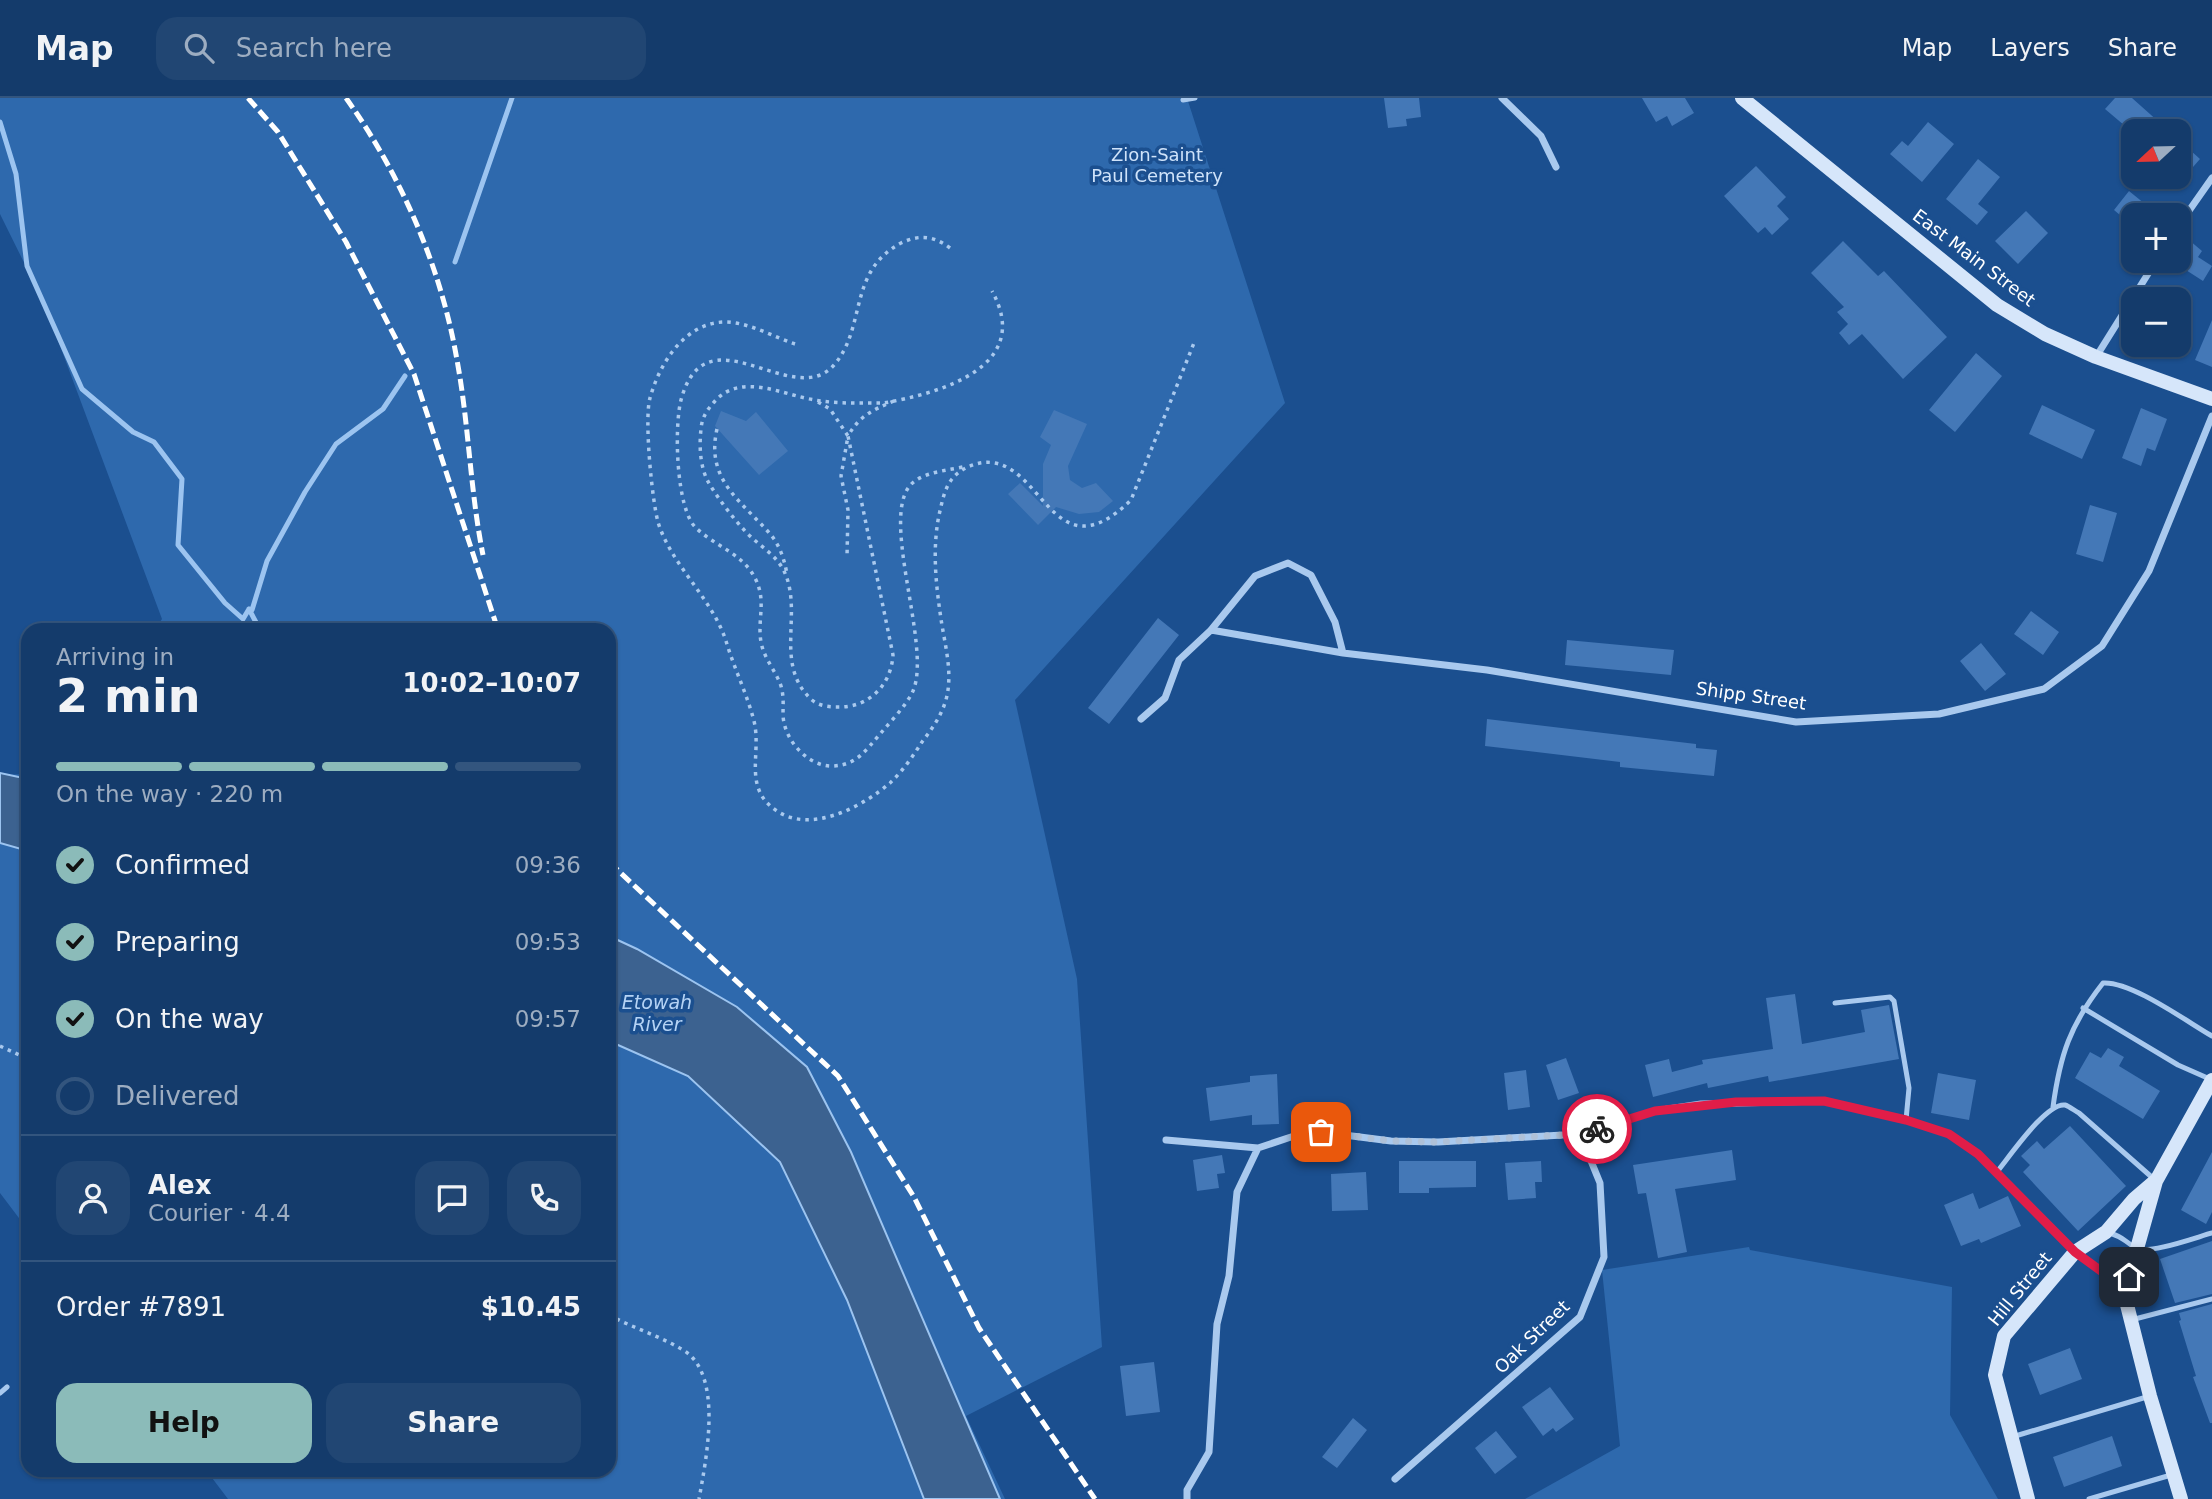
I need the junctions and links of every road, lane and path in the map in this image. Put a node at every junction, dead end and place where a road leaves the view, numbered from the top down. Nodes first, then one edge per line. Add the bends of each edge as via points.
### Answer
1 (1195, 98) edge
2 (1502, 98) edge
3 (1742, 98) edge
4 (1184, 100) dead end
5 (1556, 167) dead end
6 (2212, 178) edge
7 (2191, 208) edge
8 (950, 248) dead end
9 (2148, 273) edge
10 (992, 291) dead end
11 (1194, 343) dead end
12 (795, 344) dead end
13 (2096, 357) junction
14 (2212, 399) edge
15 (816, 400) junction
16 (894, 401) junction
17 (2212, 416) edge
18 (717, 429) dead end
19 (848, 436) junction
20 (969, 465) junction
21 (847, 557) dead end
22 (788, 580) junction
23 (1211, 630) junction
24 (1343, 653) junction
25 (1141, 719) dead end
26 (1835, 1003) dead end
27 (2083, 1008) junction
28 (2212, 1036) edge
29 (0, 1046) edge
30 (21, 1056) edge
31 (2211, 1084) edge
32 (2053, 1107) junction
33 (1906, 1120) junction
34 (1580, 1134) junction
35 (1166, 1140) dead end
36 (1258, 1148) junction
37 (1996, 1173) junction
38 (2156, 1181) junction
39 (2106, 1232) junction
40 (2212, 1233) edge
41 (2136, 1248) junction
42 (2075, 1252) junction
43 (2121, 1282) junction
44 (2212, 1299) edge
45 (616, 1318) edge
46 (2132, 1320) junction
47 (7, 1387) dead end
48 (0, 1393) edge
49 (2150, 1396) junction
50 (2011, 1437) junction
51 (2174, 1474) junction
52 (1395, 1479) dead end
53 (699, 1499) edge
54 (1187, 1499) edge
55 (2028, 1499) edge
56 (2089, 1499) edge
57 (2181, 1499) edge

1 - 4 lane
2 - 5 street via 1541,136
3 - 13 main road, East Main Street via 1997,305
6 - 7 street
8 - 20 path via 932,237 910,239 890,249 872,268 860,292 845,350 832,368 798,377 731,358 713,362 698,369 687,383 681,403 678,435 687,514 695,527 738,556 754,575 763,598 761,641 784,697 787,732 799,750 815,762 833,766 859,760 913,691 917,672 913,611 900,535 906,491 915,481
9 - 13 street
10 - 16 path via 1003,318 991,359 960,382
11 - 20 path via 1130,500 1115,516 1098,524 1068,522 1056,517 1024,479 1007,467 990,461
12 - 20 path via 746,325 725,322 703,327 683,336 649,400 658,522 725,638 755,726 754,777 761,796 791,818 811,821 857,804 890,783 939,718 950,677 936,581 935,534 952,478
13 - 14 main road, East Main Street
15 - 16 path
15 - 19 path via 830,409
15 - 22 path via 744,386 720,395 702,420 701,461 709,483 747,533 776,559
16 - 19 path via 856,421
17 - 24 street, Shipp Street via 2149,571 2102,646 2044,689 1939,714 1796,722 1487,670
18 - 22 path via 714,441 721,475 747,513 772,536 784,558
19 - 21 path via 841,476 848,510
19 - 22 path via 893,655 884,683 870,699 857,705 827,707 813,701 797,679 789,651 792,609
23 - 24 street, Shipp Street
23 - 24 street via 1255,576 1288,563 1311,575 1335,622
23 - 25 street via 1180,660 1165,698
26 - 33 lane via 1881,996 1894,1001 1909,1088
27 - 28 lane via 2103,984 2113,982
27 - 31 lane
27 - 32 lane via 2067,1037
29 - 30 path
31 - 38 main road
32 - 37 lane
32 - 38 lane via 2065,1105 2079,1113
33 - 34 street via 1824,1101 1736,1102 1655,1111
33 - 37 street via 1949,1134
34 - 36 street via 1438,1142 1321,1132
34 - 52 street, Oak Street via 1600,1183 1604,1257 1580,1317
35 - 36 street
36 - 54 street via 1237,1192 1228,1276 1217,1324 1209,1452
37 - 42 street
38 - 39 main road
38 - 41 main road
39 - 41 lane via 2125,1237
39 - 42 main road
40 - 41 lane via 2147,1250
41 - 43 main road via 2129,1277
42 - 43 street
42 - 50 main road, Hill Street via 2004,1336 1995,1375
43 - 46 main road
44 - 46 lane
45 - 53 path via 684,1350 704,1373 708,1418
46 - 49 main road
47 - 48 lane
49 - 50 lane
49 - 51 main road
50 - 55 main road
51 - 56 lane
51 - 57 main road

